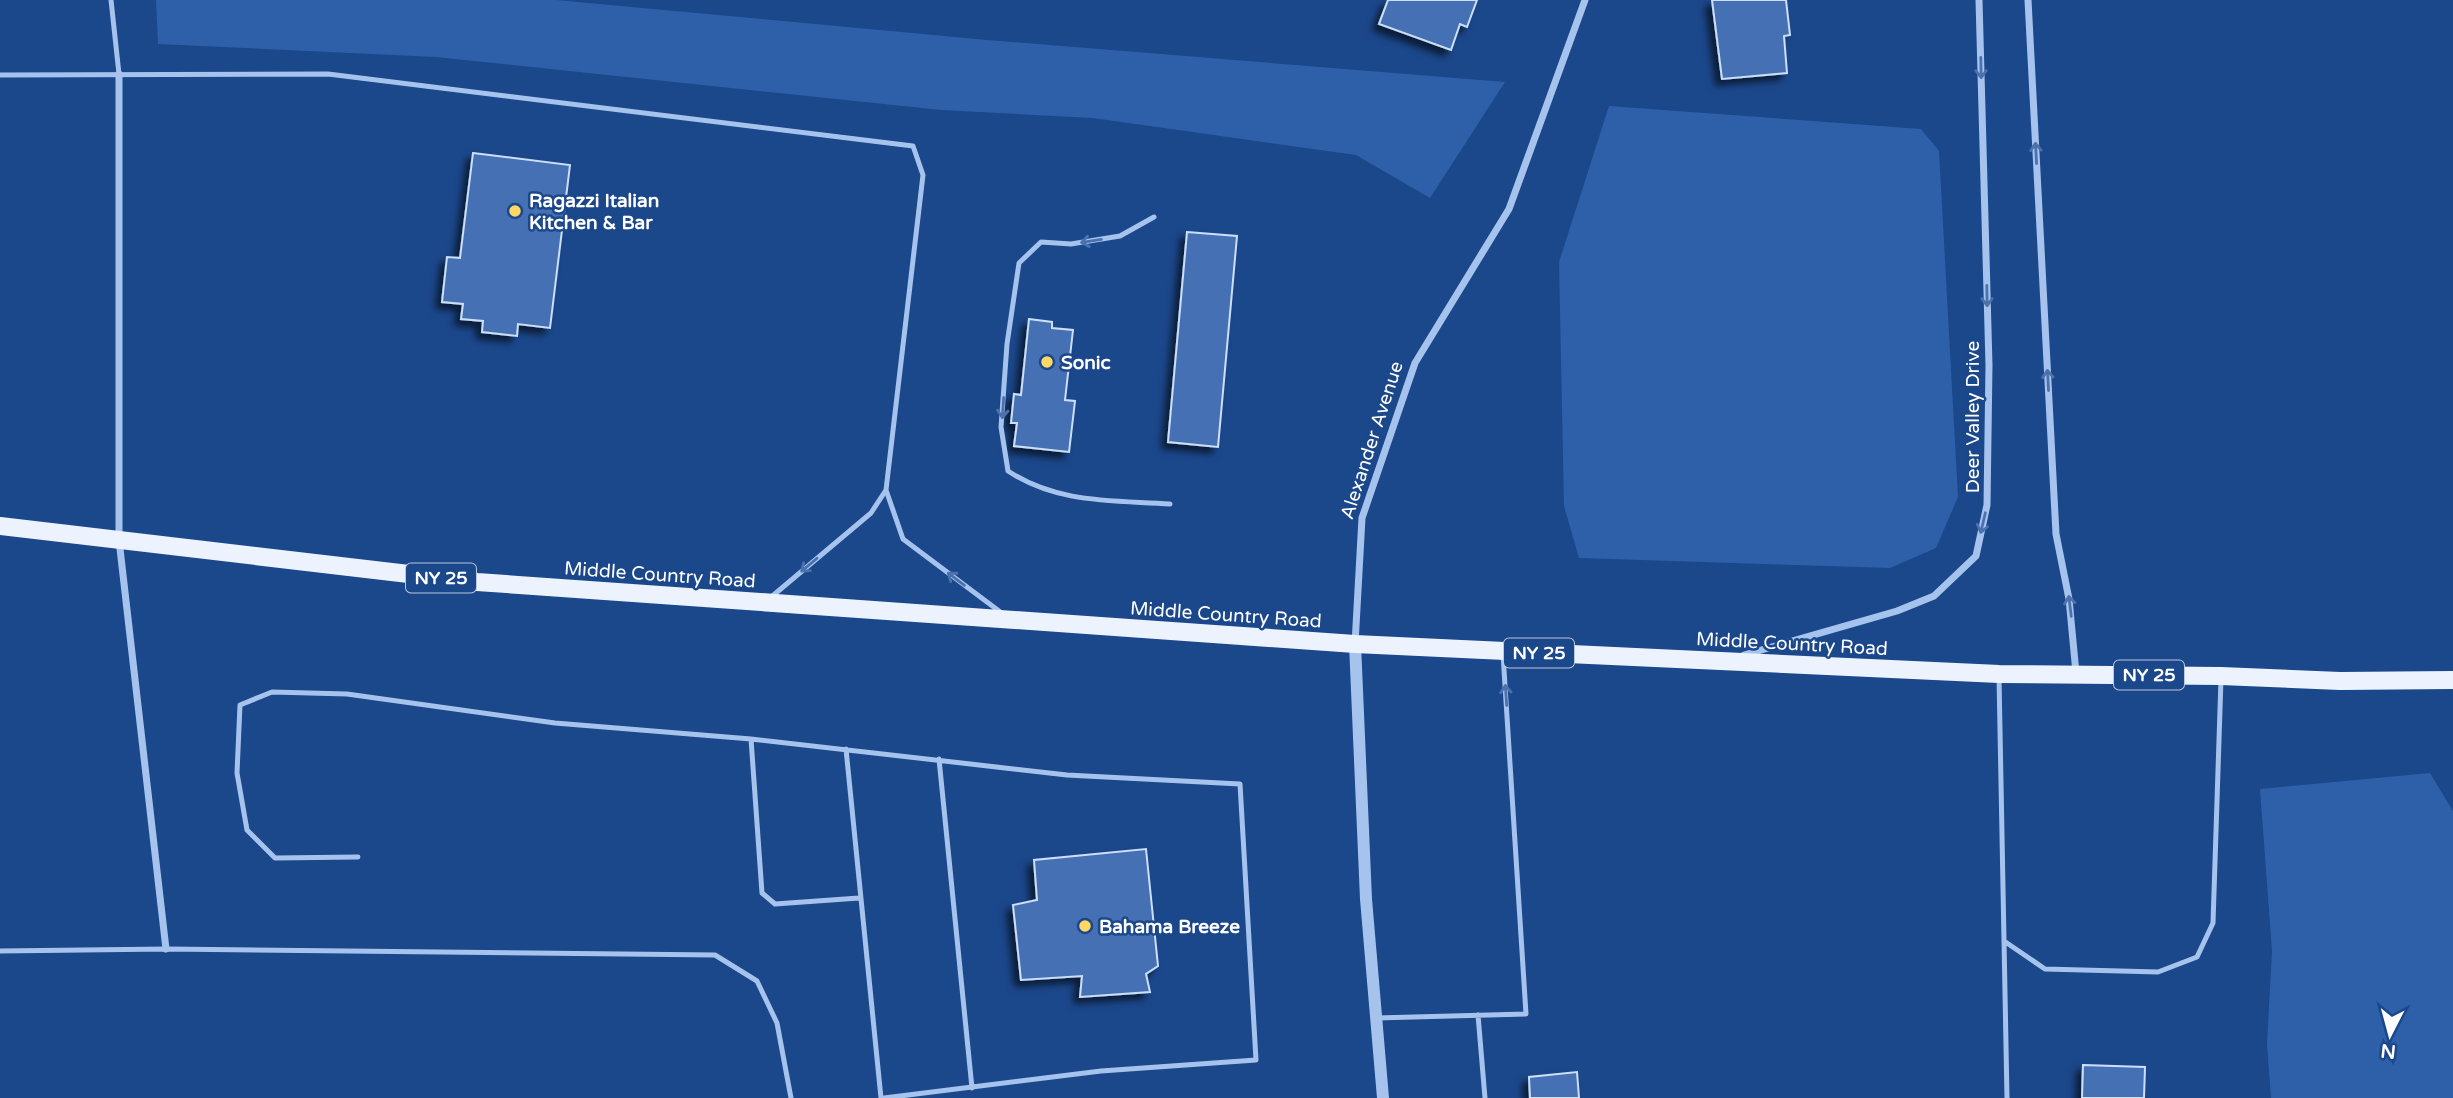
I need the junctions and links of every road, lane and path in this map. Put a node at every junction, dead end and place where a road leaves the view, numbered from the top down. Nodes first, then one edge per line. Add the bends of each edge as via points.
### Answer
1 (111, 0) edge
2 (1585, 0) edge
3 (1979, 0) edge
4 (2028, 0) edge
5 (119, 74) junction
6 (0, 75) edge
7 (1154, 217) dead end
8 (886, 490) junction
9 (1170, 504) dead end
10 (0, 526) edge
11 (119, 540) junction
12 (765, 602) junction
13 (1011, 620) junction
14 (1354, 645) junction
15 (1503, 651) junction
16 (1724, 661) junction
17 (1999, 674) junction
18 (2077, 674) junction
19 (2221, 676) junction
20 (2453, 680) edge
21 (751, 739) junction
22 (846, 749) junction
23 (939, 759) junction
24 (358, 858) dead end
25 (859, 898) junction
26 (2004, 941) junction
27 (166, 949) junction
28 (0, 951) edge
29 (1478, 1015) junction
30 (1376, 1018) junction
31 (972, 1088) junction
32 (791, 1098) edge
33 (882, 1098) edge
34 (1383, 1098) edge
35 (1485, 1098) edge
36 (2007, 1098) edge

1 - 5 lane
2 - 14 street, Alexander Avenue via 1509,209 1415,363 1362,518
3 -> 16 street, Deer Valley Drive via 1989,379 1987,505 1976,556 1934,596
18 -> 4 street via 2056,534
5 - 6 lane
5 - 8 lane via 328,74 913,146 923,176
5 - 11 street
7 -> 9 lane via 1119,236 1071,244 1041,242 1019,263 1001,426 1008,471 1031,486 1065,496
8 -> 12 lane via 871,513
13 -> 8 lane via 903,540
10 - 11 main road, Middle Country Road / NY 25
11 - 12 main road, Middle Country Road / NY 25 via 477,582
11 - 27 street
12 - 13 main road, Middle Country Road / NY 25
13 - 14 main road, Middle Country Road / NY 25
14 - 15 main road, Middle Country Road / NY 25
14 - 30 street, Alexander Avenue
15 - 16 main road, Middle Country Road / NY 25
29 -> 15 lane via 1526,1014
16 - 17 main road, Middle Country Road / NY 25
17 - 18 main road, Middle Country Road / NY 25
17 - 26 lane
18 - 19 main road, Middle Country Road / NY 25
19 - 20 main road, Middle Country Road / NY 25
19 - 26 lane via 2213,923 2197,957 2158,972 2045,969
21 - 22 lane
21 - 24 lane via 555,723 347,694 272,692 240,705 237,773 247,830 275,858
21 - 25 lane via 762,893 775,904
22 - 23 lane
22 - 25 lane
23 - 31 lane
23 - 31 lane via 1067,775 1240,784 1256,1060 1101,1071
25 - 33 lane
26 - 36 lane
27 - 28 lane
27 - 32 lane via 715,955 757,981 777,1023
29 - 30 lane
29 - 35 lane
30 - 34 street, Alexander Avenue
31 - 33 lane

